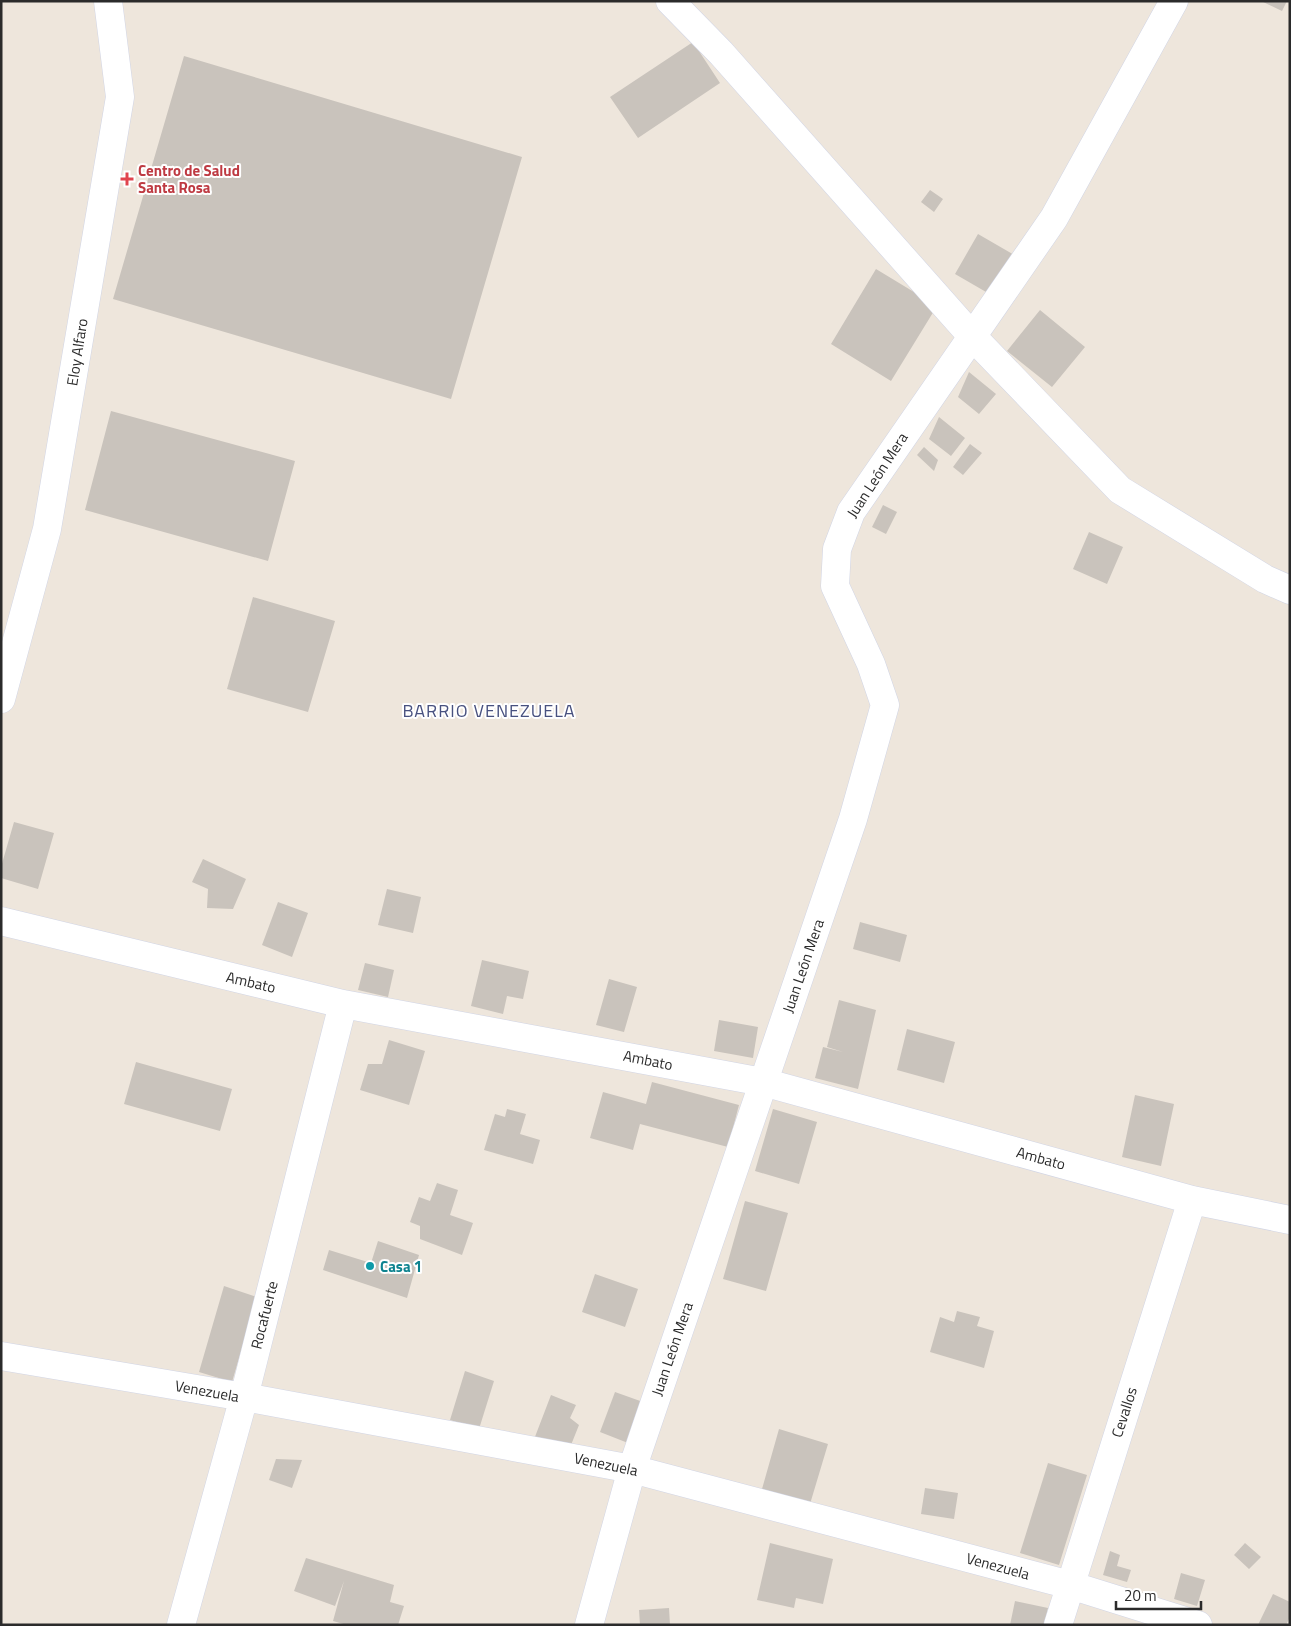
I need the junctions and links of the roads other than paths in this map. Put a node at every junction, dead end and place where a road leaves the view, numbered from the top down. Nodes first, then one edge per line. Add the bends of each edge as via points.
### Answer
1 (108, 1) edge
2 (670, 1) edge
3 (1174, 1) edge
4 (970, 335) junction
5 (1290, 590) edge
6 (1, 699) edge
7 (1, 921) edge
8 (343, 1004) junction
9 (763, 1082) junction
10 (1192, 1200) junction
11 (1290, 1220) edge
12 (1, 1356) edge
13 (244, 1398) junction
14 (632, 1469) junction
15 (1070, 1585) junction
16 (181, 1625) edge
17 (589, 1625) edge
18 (1058, 1625) edge
19 (1198, 1625) edge

1 - 6 street, Eloy Alfaro via 120,97 47,529
2 - 4 street via 721,53
3 - 4 street, Juan León Mera via 1054,218
4 - 5 street via 1120,490 1265,579
4 - 9 street, Juan León Mera via 850,512 837,549 835,586 886,705 853,819
7 - 8 street, Ambato
8 - 9 street, Ambato
8 - 13 street, Rocafuerte
9 - 10 street, Ambato
9 - 14 street, Juan León Mera
10 - 11 street, Ambato
10 - 15 street, Cevallos
12 - 13 street, Venezuela
13 - 14 street, Venezuela
13 - 16 street, Rocafuerte
14 - 15 street, Venezuela
14 - 17 street, Juan León Mera
15 - 18 street, Cevallos
15 - 19 street, Venezuela

